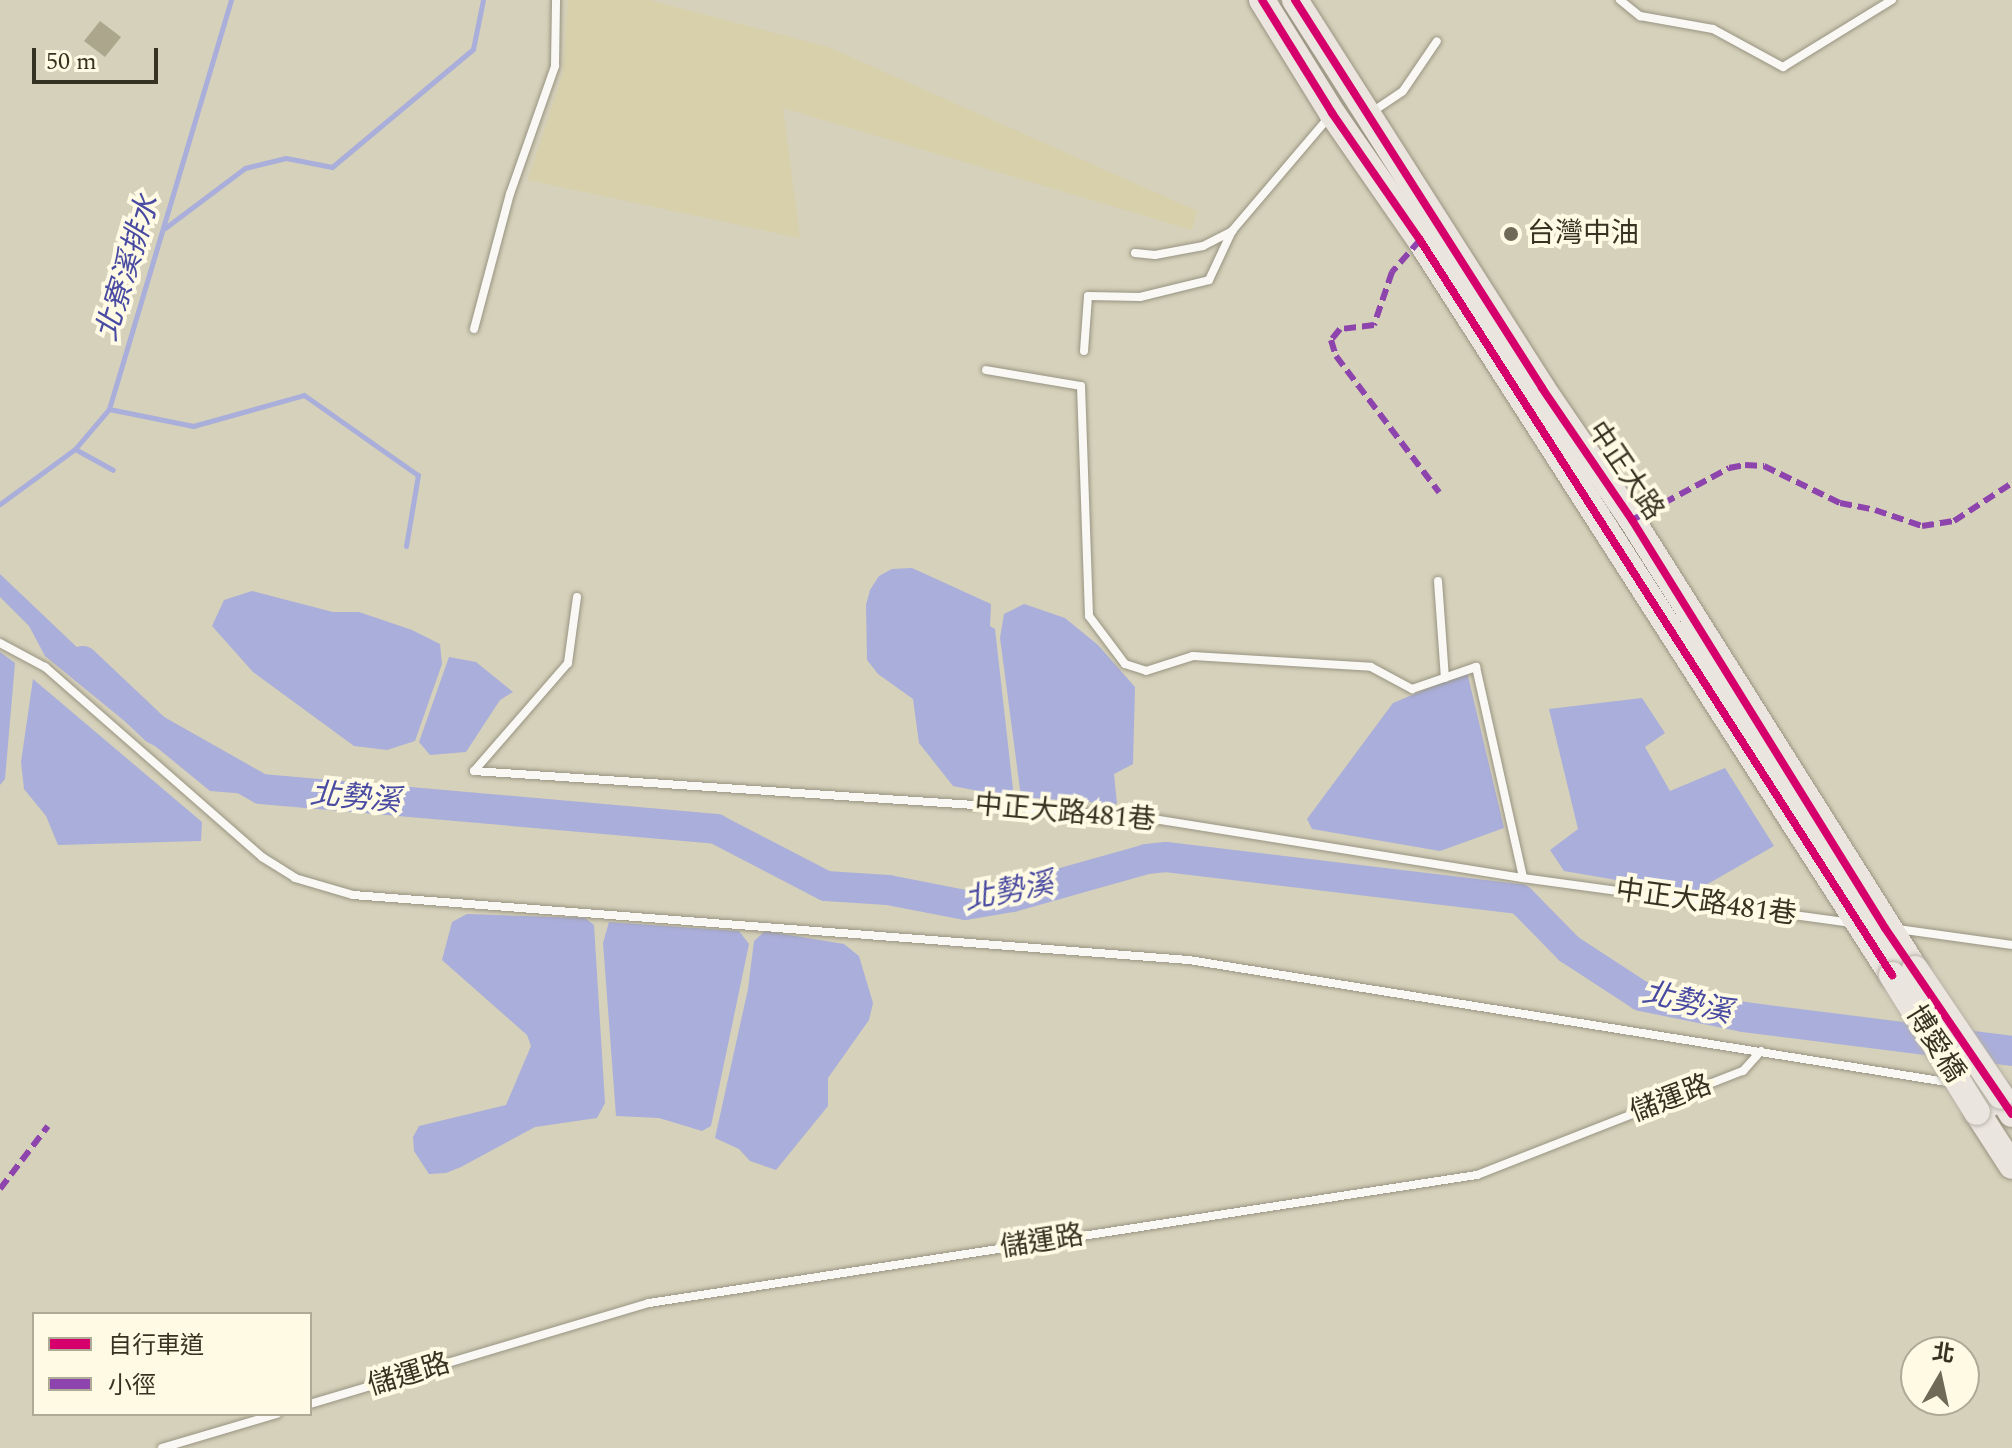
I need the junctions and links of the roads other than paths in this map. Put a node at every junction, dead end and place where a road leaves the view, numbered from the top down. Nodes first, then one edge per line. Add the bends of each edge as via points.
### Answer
1 (556, 0) edge
2 (1262, 0) edge
3 (1295, 0) edge
4 (1620, 0) edge
5 (1892, 0) edge
6 (1437, 41) dead end
7 (1332, 113) junction
8 (1368, 115) junction
9 (1232, 231) junction
10 (1135, 253) dead end
11 (1460, 282) junction
12 (474, 329) dead end
13 (1084, 351) dead end
14 (986, 370) dead end
15 (1438, 581) dead end
16 (577, 597) dead end
17 (0, 643) edge
18 (1445, 678) junction
19 (1523, 878) junction
20 (1859, 924) junction
21 (1885, 928) junction
22 (2012, 945) edge
23 (1903, 972) junction
24 (1761, 1051) junction
25 (1968, 1085) dead end
26 (1997, 1100) edge
27 (2012, 1166) edge
28 (312, 1403) edge
29 (270, 1416) edge
30 (162, 1448) edge

1 - 12 lane via 555,66 510,194
2 - 7 main road, 中正大路
3 - 8 main road, 中正大路
4 - 5 lane via 1640,16 1713,29 1783,67
6 - 8 lane via 1403,91
7 - 9 lane
7 - 11 main road, 中正大路
8 - 11 main road, 中正大路
9 - 10 lane via 1203,246 1155,255
9 - 13 lane via 1209,280 1140,297 1088,296
11 - 20 main road, 中正大路
11 - 21 main road, 中正大路 via 1632,520
14 - 18 lane via 1081,386 1089,616 1125,664 1146,671 1193,656 1371,667 1412,689
15 - 18 lane
16 - 19 lane, 中正大路481巷 via 568,663 474,771 1135,816
17 - 24 lane via 45,667 262,857 295,878 353,895 1189,960
18 - 19 lane via 1476,667
19 - 20 lane, 中正大路481巷
20 - 23 main road, 中正大路
21 - 22 lane
21 - 23 main road, 中正大路
23 - 26 main road, 博愛橋, bridge
24 - 25 lane
24 - 28 lane, 儲運路 via 1743,1071 1477,1175 649,1303
26 - 27 main road
29 - 30 lane

